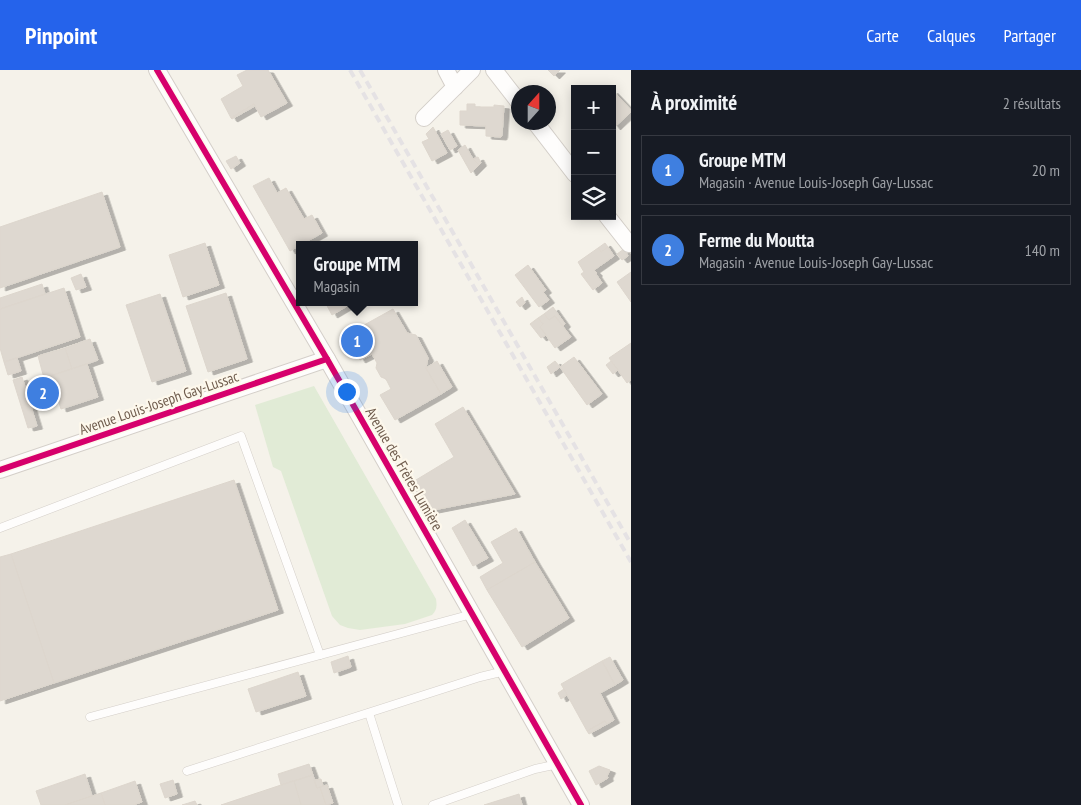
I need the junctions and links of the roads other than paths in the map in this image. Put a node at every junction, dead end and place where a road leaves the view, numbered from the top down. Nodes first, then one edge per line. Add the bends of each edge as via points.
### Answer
1 (157, 70) edge
2 (446, 70) edge
3 (472, 70) edge
4 (494, 70) edge
5 (455, 87) junction
6 (511, 93) edge
7 (424, 118) dead end
8 (541, 130) edge
9 (571, 169) edge
10 (610, 220) edge
11 (629, 244) dead end
12 (327, 359) junction
13 (0, 470) edge
14 (0, 528) edge
15 (472, 614) junction
16 (320, 655) junction
17 (505, 671) junction
18 (369, 713) junction
19 (90, 717) dead end
20 (558, 764) junction
21 (187, 771) dead end
22 (398, 805) edge
23 (432, 805) edge
24 (581, 805) edge

1 - 12 street, Avenue des Frères Lumière
2 - 5 street
3 - 5 street
4 - 6 street
5 - 7 street
8 - 9 street
10 - 11 street
12 - 13 street, Avenue Louis-Joseph Gay-Lussac
12 - 15 street, Avenue des Frères Lumière
14 - 16 lane via 241,436
15 - 16 lane
15 - 17 street, Avenue des Frères Lumière
16 - 19 lane
17 - 18 lane
17 - 20 street, Avenue des Frères Lumière
18 - 21 lane
18 - 22 lane
20 - 23 lane
20 - 24 street, Avenue des Frères Lumière

